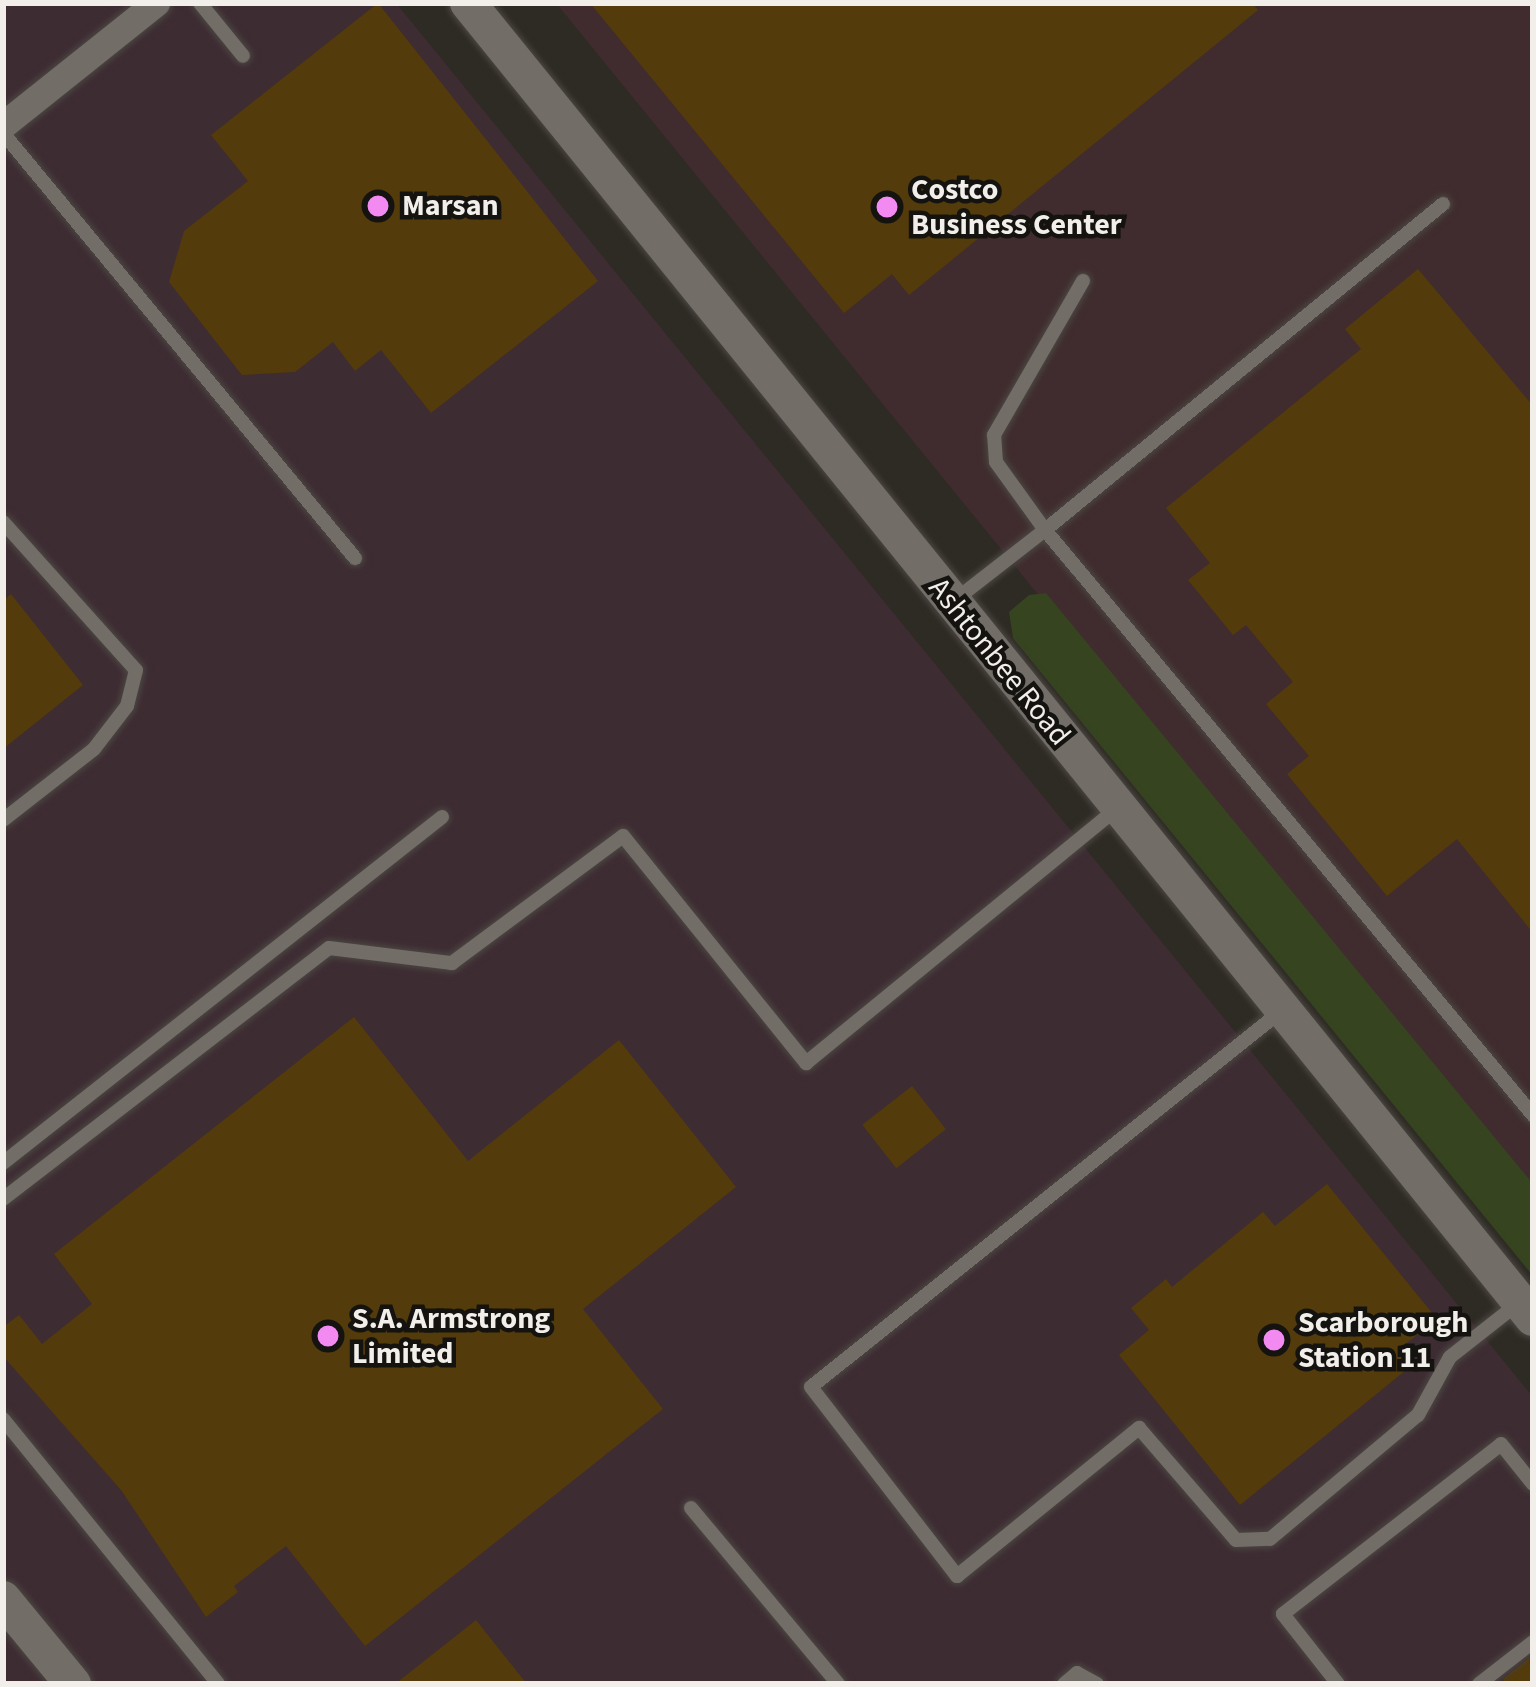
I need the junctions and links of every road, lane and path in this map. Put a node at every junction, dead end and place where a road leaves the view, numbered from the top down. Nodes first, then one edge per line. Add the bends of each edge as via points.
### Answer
1 (156, 3) edge
2 (200, 3) edge
3 (468, 3) edge
4 (243, 56) dead end
5 (3, 129) edge
6 (1443, 204) dead end
7 (1083, 280) dead end
8 (3, 522) edge
9 (1045, 530) junction
10 (355, 558) dead end
11 (950, 603) junction
12 (1118, 808) junction
13 (442, 817) dead end
14 (3, 820) edge
15 (1281, 1011) junction
16 (1533, 1114) edge
17 (3, 1163) edge
18 (3, 1199) edge
19 (1526, 1310) edge
20 (3, 1418) edge
21 (1533, 1484) edge
22 (691, 1508) dead end
23 (3, 1599) edge
24 (1533, 1642) edge
25 (73, 1684) edge
26 (218, 1684) edge
27 (838, 1684) edge
28 (1064, 1684) edge
29 (1097, 1684) edge
30 (1338, 1684) edge
31 (1479, 1684) edge

1 - 5 street
2 - 4 lane
3 - 11 street, Ashtonbee Road
5 - 10 lane
6 - 9 lane
7 - 9 lane via 994,435 996,462
8 - 14 lane via 136,670 128,706 94,749
9 - 11 lane
9 - 16 lane
11 - 12 street, Ashtonbee Road
12 - 15 street, Ashtonbee Road
12 - 18 lane via 806,1063 623,836 452,964 329,948
13 - 17 lane
15 - 19 street, Ashtonbee Road
15 - 19 lane via 811,1387 957,1576 1139,1428 1235,1540 1270,1539 1418,1414 1450,1357
20 - 26 lane
21 - 30 lane via 1501,1444 1283,1614
22 - 27 lane
23 - 25 street
24 - 31 lane
28 - 29 lane via 1077,1673

